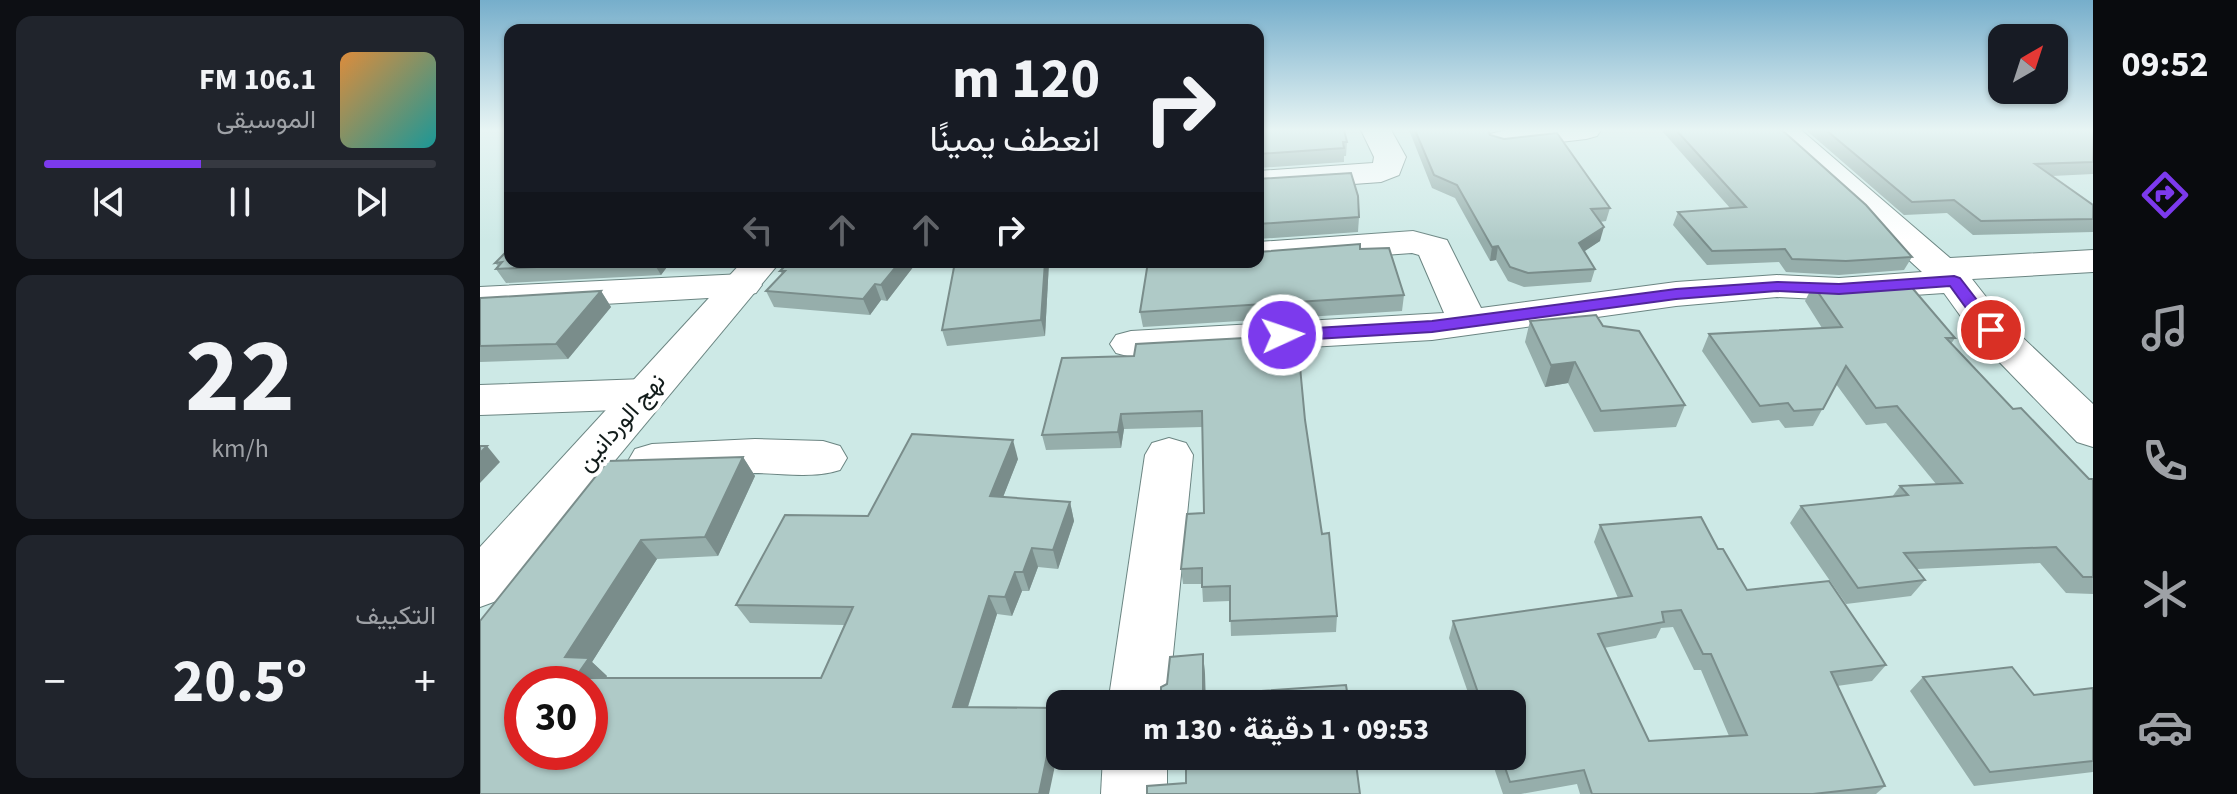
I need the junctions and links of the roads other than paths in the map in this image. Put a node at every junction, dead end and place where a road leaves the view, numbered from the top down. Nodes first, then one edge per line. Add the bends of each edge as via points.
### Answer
1 (1388, 167) edge
2 (1825, 167) edge
3 (1264, 181) edge
4 (1264, 253) edge
5 (2093, 261) edge
6 (753, 273) edge
7 (1948, 276) junction
8 (480, 299) edge
9 (1467, 320) junction
10 (1131, 344) dead end
11 (644, 394) junction
12 (480, 400) edge
13 (2093, 431) edge
14 (1169, 455) dead end
15 (823, 458) dead end
16 (586, 462) junction
17 (480, 584) edge
18 (1140, 690) edge
19 (1135, 770) edge
20 (1134, 794) edge

1 - 3 street via 1356,176
2 - 7 street
4 - 9 street via 1413,242 1434,248
5 - 7 street
6 - 8 street
6 - 11 street, نهج الوردانين
7 - 9 street via 1839,289 1777,286 1676,294
7 - 13 street via 1991,330
9 - 10 street via 1432,327
11 - 12 street
11 - 16 street, نهج الوردانين
14 - 18 street
15 - 16 street
16 - 17 street, نهج الوردانين
19 - 20 street

